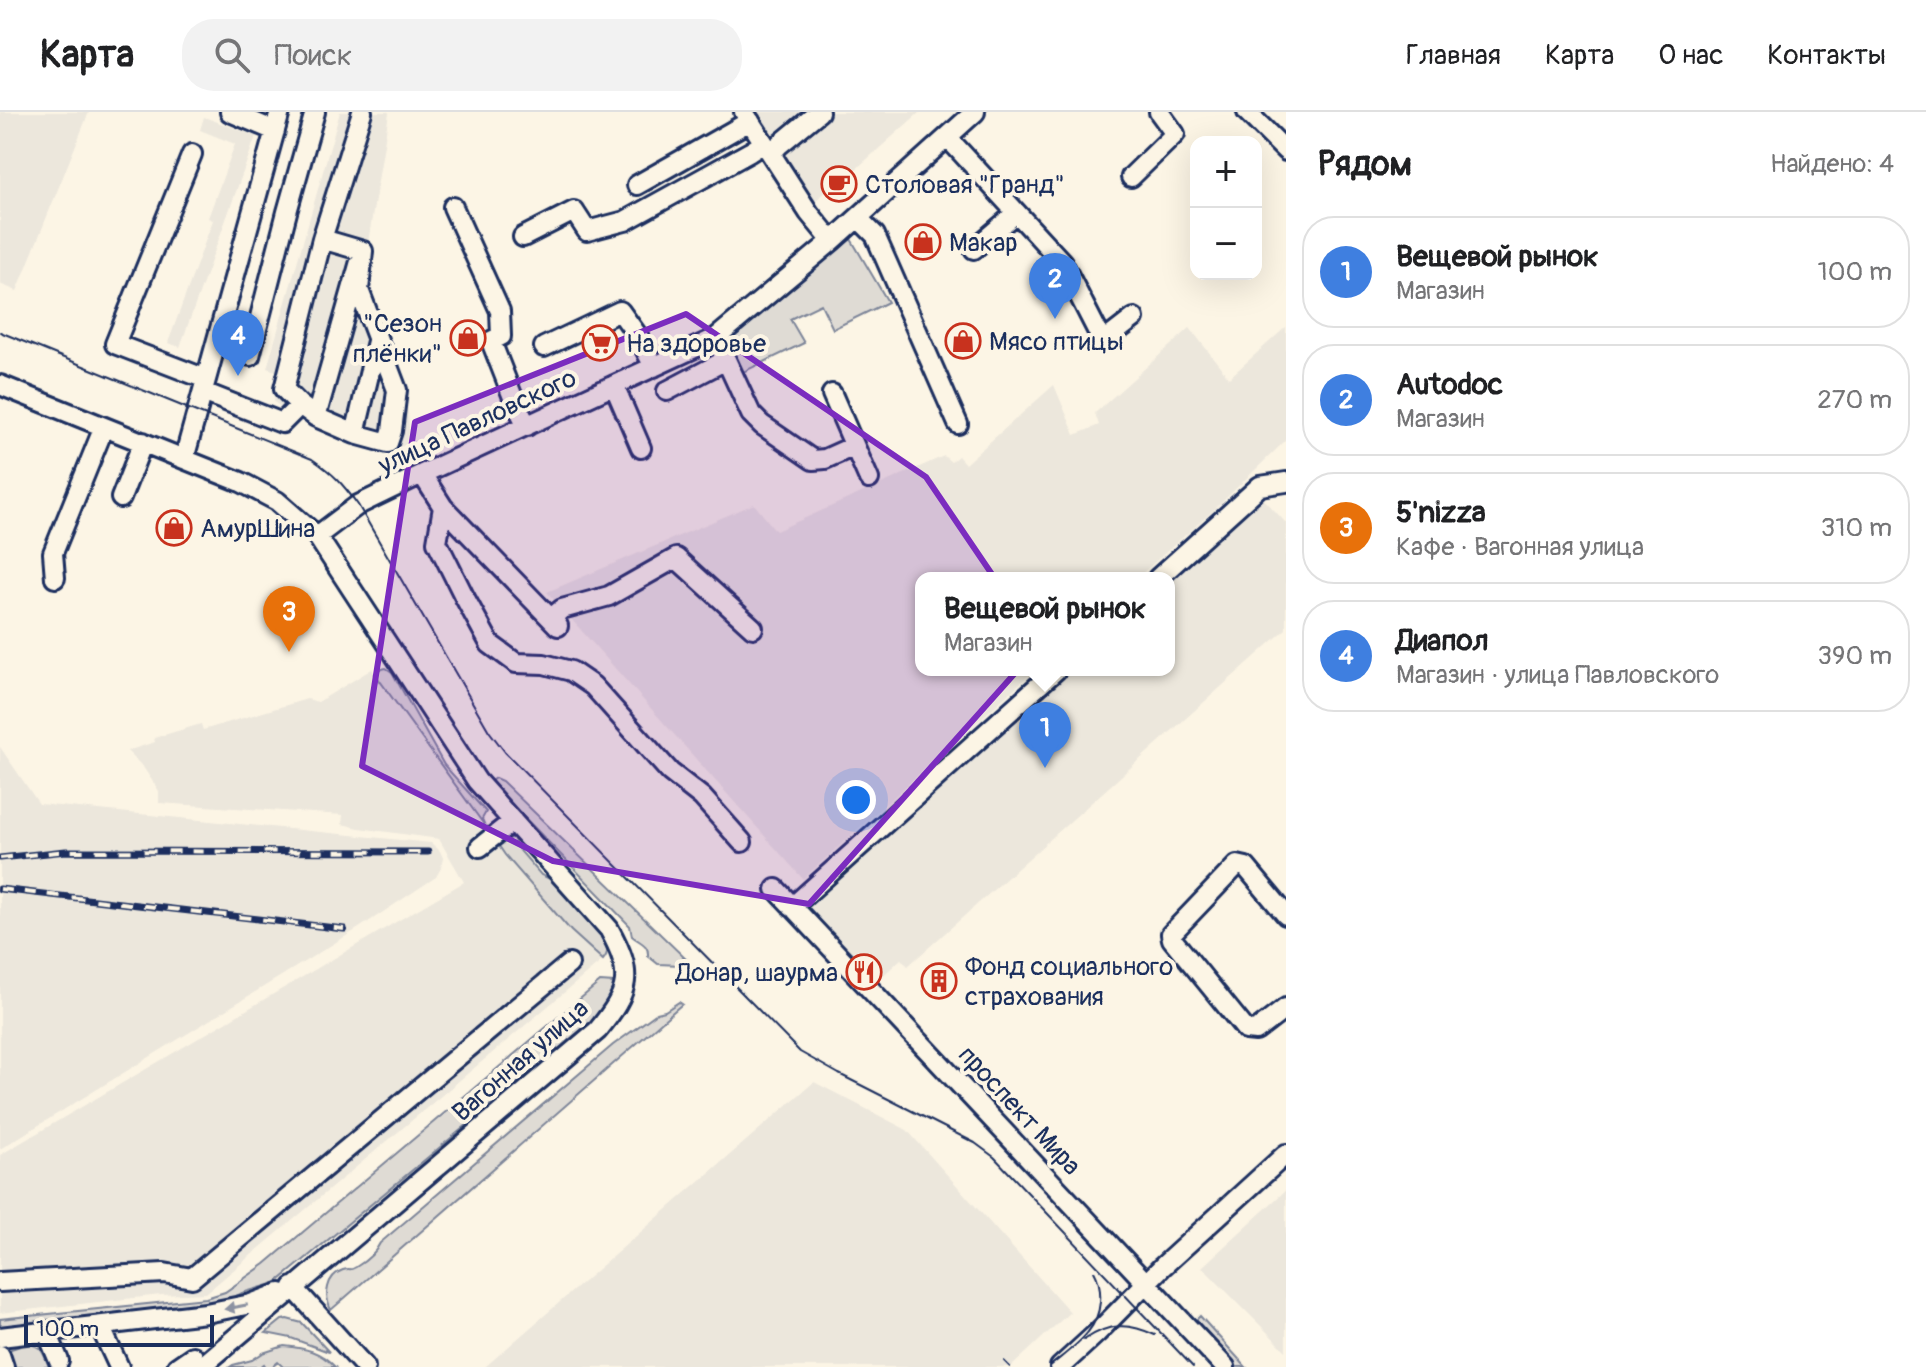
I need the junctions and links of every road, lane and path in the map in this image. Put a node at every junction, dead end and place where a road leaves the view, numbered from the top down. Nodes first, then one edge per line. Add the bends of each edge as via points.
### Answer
1 (230, 112) edge
2 (280, 112) edge
3 (315, 112) edge
4 (362, 112) edge
5 (975, 112) edge
6 (1159, 112) edge
7 (1247, 112) edge
8 (813, 114) edge
9 (747, 116) edge
10 (275, 131) junction
11 (947, 137) junction
12 (767, 149) junction
13 (1286, 151) edge
14 (192, 154) dead end
15 (1131, 177) dead end
16 (637, 185) dead end
17 (256, 203) junction
18 (453, 207) dead end
19 (287, 212) junction
20 (1016, 213) junction
21 (858, 218) junction
22 (523, 237) dead end
23 (322, 239) junction
24 (832, 241) junction
25 (974, 249) dead end
26 (363, 251) junction
27 (1134, 318) dead end
28 (716, 338) junction
29 (377, 341) junction
30 (544, 347) dead end
31 (250, 356) dead end
32 (726, 360) junction
33 (654, 367) junction
34 (0, 385) edge
35 (614, 385) junction
36 (205, 386) junction
37 (667, 391) dead end
38 (832, 394) dead end
39 (300, 405) junction
40 (316, 417) junction
41 (958, 424) dead end
42 (527, 426) junction
43 (104, 427) junction
44 (355, 434) junction
45 (143, 442) junction
46 (854, 446) junction
47 (641, 448) dead end
48 (184, 459) junction
49 (422, 474) junction
50 (869, 479) dead end
51 (1286, 482) edge
52 (121, 498) dead end
53 (443, 507) junction
54 (317, 536) junction
55 (1165, 572) edge
56 (55, 578) dead end
57 (753, 628) dead end
58 (1049, 676) edge
59 (513, 821) junction
60 (742, 842) dead end
61 (480, 847) dead end
62 (776, 889) dead end
63 (792, 907) junction
64 (1286, 915) edge
65 (569, 964) dead end
66 (1286, 1008) edge
67 (1286, 1154) edge
68 (0, 1282) edge
69 (1146, 1282) junction
70 (293, 1287) junction
71 (100, 1326) junction
72 (47, 1332) junction
73 (0, 1337) edge
74 (0, 1355) edge
75 (197, 1361) edge
76 (62, 1365) edge
77 (4, 1367) edge
78 (119, 1367) edge
79 (177, 1367) edge
80 (365, 1367) edge
81 (1046, 1367) edge
82 (1060, 1367) edge
83 (1225, 1367) edge

1 - 10 street
2 - 10 street
3 - 19 street
4 - 23 street
5 - 11 street, улица Павловского
6 - 15 street via 1175,134
7 - 13 street
8 - 12 street via 779,145
9 - 12 street
9 - 16 street
10 - 17 street
11 - 20 street
11 - 21 street, улица Павловского
12 - 22 street via 750,152 625,221 587,231 574,211
12 - 24 street
14 - 36 street via 115,344
17 - 19 street
17 - 36 street
18 - 42 street via 500,311 501,336 491,341
19 - 31 street
20 - 25 street
20 - 27 street via 1062,262 1103,342
21 - 24 street, улица Павловского
21 - 41 street via 875,235
23 - 26 street
23 - 39 street via 284,389
24 - 28 street, улица Павловского
26 - 29 street via 359,290
26 - 40 street
28 - 32 street
28 - 33 street, улица Павловского
29 - 44 street
29 - 44 street via 397,390 392,431 388,443
30 - 33 street via 620,311
32 - 37 street
32 - 46 street via 751,414 813,460
33 - 35 street, улица Павловского
34 - 43 street
35 - 42 street, улица Павловского
35 - 47 street
36 - 39 street via 282,423
36 - 48 street
38 - 46 street
39 - 40 street
40 - 44 street
42 - 49 street, улица Павловского
43 - 45 street
43 - 56 street via 53,553
45 - 48 street
45 - 52 street
46 - 50 street
48 - 54 street via 277,501
49 - 53 street
49 - 54 street, улица Павловского via 358,505
51 - 55 street via 1260,486
53 - 57 street via 554,622 562,609 609,596 676,558
53 - 60 street via 437,542 490,644 516,663 571,671 593,686
54 - 59 street, Вагонная улица via 477,781
58 - 63 street
59 - 61 street
59 - 70 street, Вагонная улица via 609,929 620,948 624,993 598,1030
62 - 63 street, проспект Мира
63 - 69 street, проспект Мира
64 - 66 street via 1246,867 1237,865 1171,934 1246,1030 1256,1031
65 - 68 street via 192,1278 164,1273
67 - 69 street
69 - 81 street
69 - 82 street
69 - 83 street, проспект Мира
70 -> 71 street via 251,1304 135,1329
70 - 75 street, Вагонная улица
70 - 80 street
71 - 72 street
71 - 78 street
72 - 73 street
72 - 76 street
74 - 77 street
75 - 79 street, Вагонная улица

